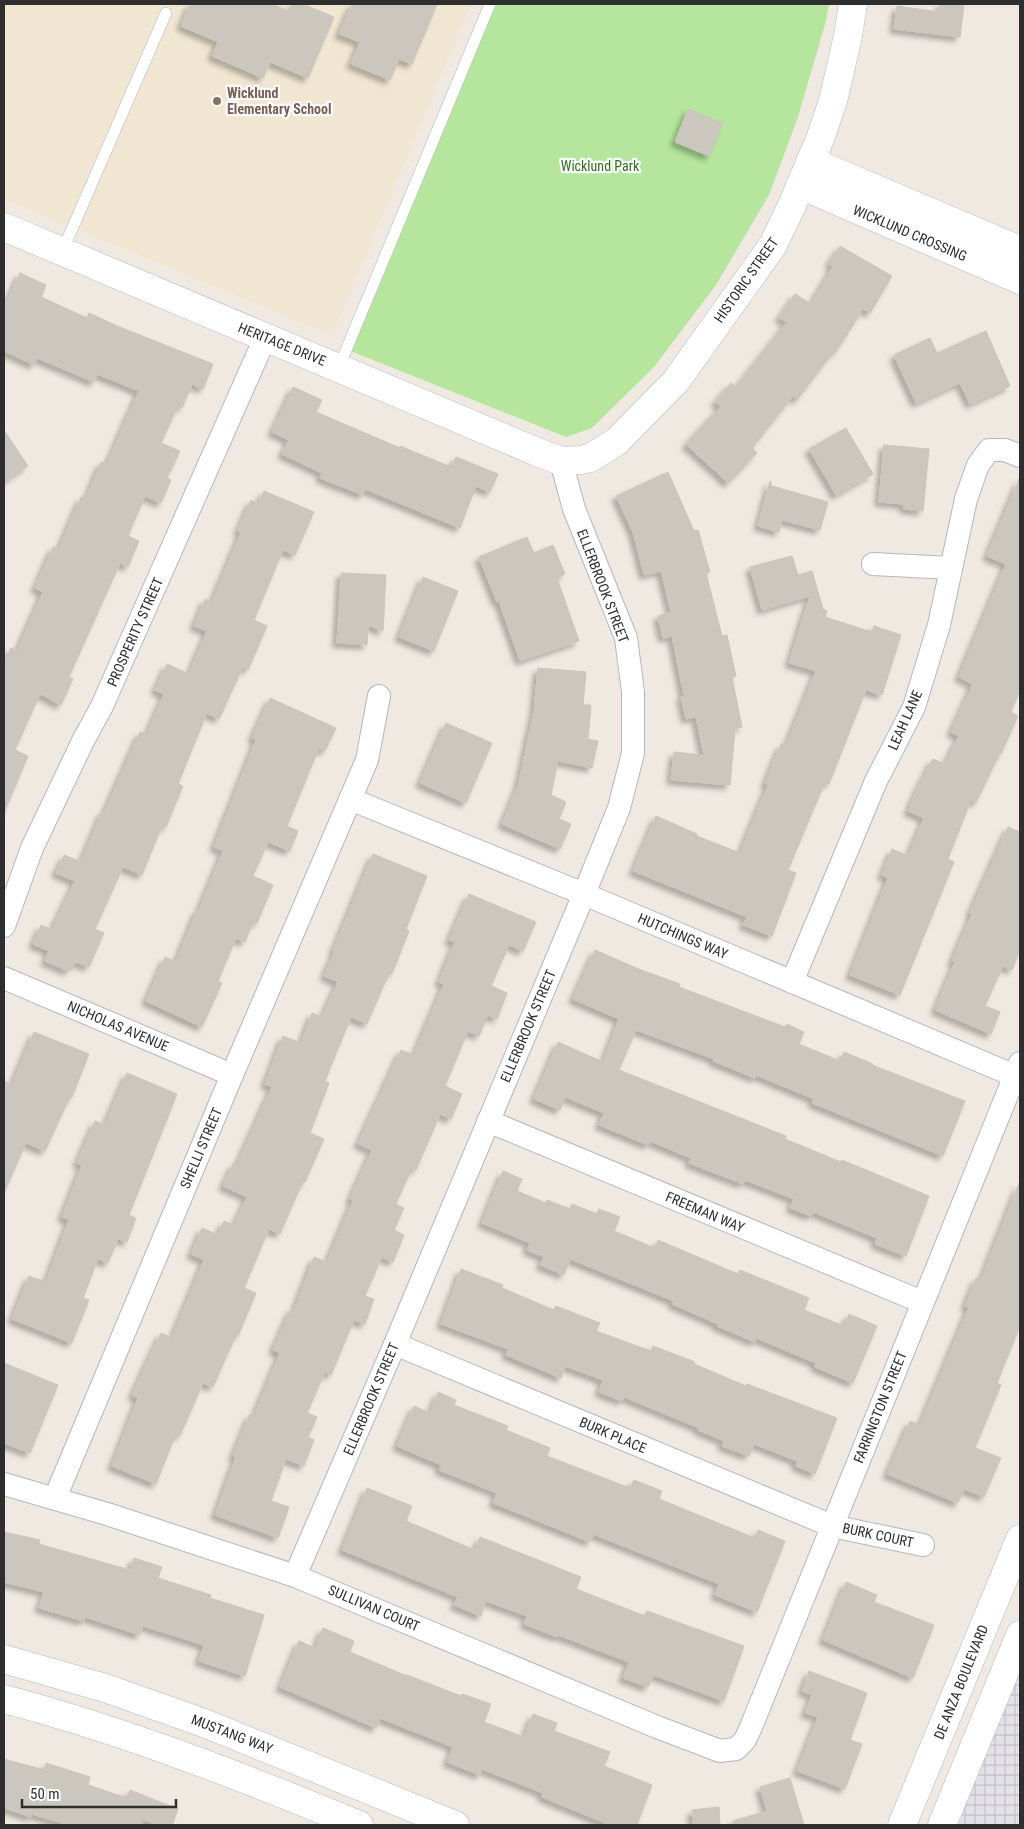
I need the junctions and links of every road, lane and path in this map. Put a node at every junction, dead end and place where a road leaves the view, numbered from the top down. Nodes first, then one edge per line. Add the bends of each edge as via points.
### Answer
1 (490, 4) edge
2 (853, 4) edge
3 (166, 13) dead end
4 (805, 173) junction
5 (4, 227) edge
6 (1020, 250) edge
7 (62, 252) junction
8 (1020, 280) edge
9 (265, 338) junction
10 (339, 367) junction
11 (1020, 456) edge
12 (561, 461) junction
13 (873, 564) dead end
14 (951, 568) junction
15 (379, 696) dead end
16 (350, 799) junction
17 (584, 894) junction
18 (4, 926) edge
19 (4, 978) edge
20 (792, 982) junction
21 (1018, 1072) edge
22 (232, 1075) junction
23 (488, 1121) junction
24 (922, 1302) junction
25 (395, 1344) junction
26 (4, 1484) edge
27 (55, 1498) junction
28 (832, 1526) junction
29 (1020, 1539) edge
30 (924, 1545) dead end
31 (295, 1576) junction
32 (1020, 1635) edge
33 (4, 1659) edge
34 (4, 1699) edge
35 (736, 1749) joint
36 (359, 1825) edge
37 (455, 1825) edge
38 (902, 1825) edge
39 (942, 1825) edge

1 - 10 lane
2 - 4 street, HISTORIC STREET via 833,101
3 - 7 lane
4 - 6 street, WICKLUND CROSSING
4 - 8 street, WICKLUND CROSSING
4 - 12 street, HISTORIC STREET via 772,245 676,381 616,442 590,458
5 - 7 street, HERITAGE DRIVE
7 - 9 street, HERITAGE DRIVE
9 - 10 street, HERITAGE DRIVE
9 - 18 street, PROSPERITY STREET via 102,706 32,848
10 - 12 street, HERITAGE DRIVE
11 - 14 street, LEAH LANE via 1005,450 989,450 978,465
12 - 17 street, ELLERBROOK STREET via 574,509 626,638 633,692 633,753 619,808
13 - 14 street
14 - 20 street, LEAH LANE via 939,626 914,707 876,781
15 - 16 street, SHELLI STREET via 367,760
16 - 17 street, HUTCHINGS WAY
16 - 22 street, SHELLI STREET
17 - 20 street, HUTCHINGS WAY
17 - 23 street, ELLERBROOK STREET
19 - 22 street, NICHOLAS AVENUE
20 - 21 street, HUTCHINGS WAY
21 - 24 street, FARRINGTON STREET
22 - 27 street, SHELLI STREET
23 - 24 street, FREEMAN WAY
23 - 25 street, ELLERBROOK STREET
24 - 28 street, FARRINGTON STREET
25 - 28 street, BURK PLACE
25 - 31 street, ELLERBROOK STREET
26 - 27 street, SULLIVAN COURT
27 - 31 street, SULLIVAN COURT
28 - 30 street, BURK COURT
28 - 35 street, FARRINGTON STREET via 751,1727
29 - 38 street, DE ANZA BOULEVARD
31 - 35 street, SULLIVAN COURT via 674,1734 720,1750
32 - 39 street
33 - 37 street, MUSTANG WAY via 105,1688 204,1722
34 - 36 street via 60,1714 182,1756

